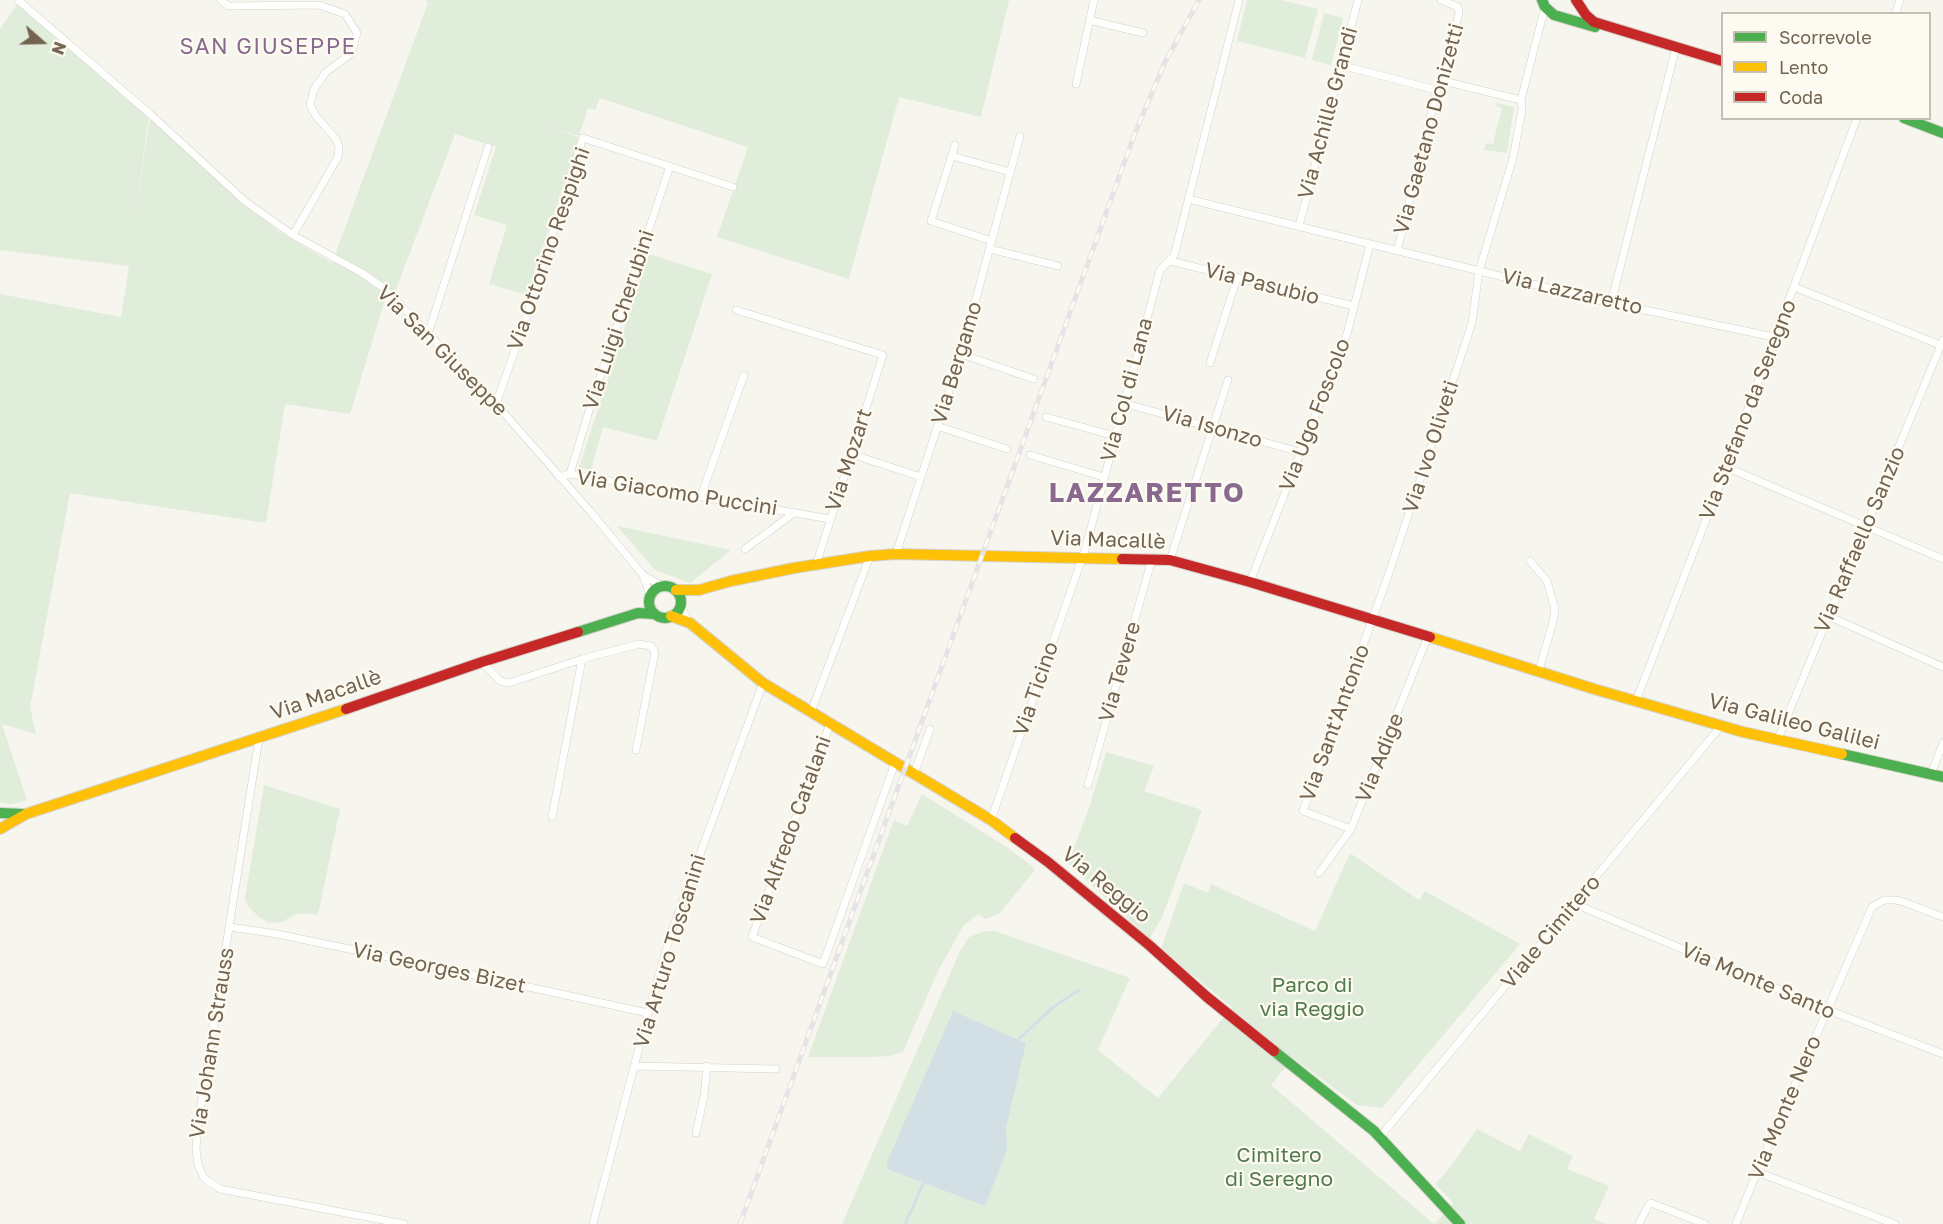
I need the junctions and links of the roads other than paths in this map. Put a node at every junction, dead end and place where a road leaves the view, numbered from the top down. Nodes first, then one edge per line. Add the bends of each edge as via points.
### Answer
1 (18, 0) edge
2 (31, 0) edge
3 (221, 0) edge
4 (1094, 0) edge
5 (1239, 0) edge
6 (1358, 0) edge
7 (1441, 0) edge
8 (1576, 0) edge
9 (1541, 3) edge
10 (26, 6) junction
11 (1556, 15) junction
12 (1089, 20) junction
13 (1539, 30) junction
14 (1143, 33) dead end
15 (1662, 43) junction
16 (1676, 47) junction
17 (1721, 61) edge
18 (1340, 65) junction
19 (1443, 81) junction
20 (1076, 84) dead end
21 (1437, 90) junction
22 (1521, 100) junction
23 (1856, 120) edge
24 (1909, 120) edge
25 (1943, 133) edge
26 (1020, 136) dead end
27 (955, 145) dead end
28 (488, 147) dead end
29 (952, 156) junction
30 (670, 166) junction
31 (1010, 172) junction
32 (733, 187) dead end
33 (1188, 199) junction
34 (1299, 226) junction
35 (293, 235) junction
36 (992, 241) junction
37 (1370, 244) junction
38 (990, 249) junction
39 (1397, 251) junction
40 (1170, 261) junction
41 (1058, 266) dead end
42 (1479, 271) junction
43 (1237, 278) junction
44 (1794, 287) junction
45 (1611, 303) junction
46 (1354, 306) junction
47 (736, 310) dead end
48 (428, 334) junction
49 (1774, 337) junction
50 (1942, 344) edge
51 (962, 354) junction
52 (1210, 363) dead end
53 (744, 375) dead end
54 (1034, 379) dead end
55 (1228, 380) dead end
56 (496, 404) junction
57 (1124, 404) junction
58 (1046, 417) dead end
59 (938, 426) junction
60 (1212, 427) junction
61 (1115, 436) junction
62 (1007, 449) dead end
63 (1300, 452) junction
64 (851, 454) junction
65 (1030, 455) dead end
66 (1726, 467) junction
67 (570, 474) junction
68 (560, 477) junction
69 (921, 477) junction
70 (1104, 477) junction
71 (700, 496) junction
72 (794, 513) junction
73 (830, 519) junction
74 (1865, 526) junction
75 (745, 549) dead end
76 (896, 554) junction
77 (870, 556) junction
78 (1082, 558) junction
79 (1152, 559) junction
80 (1943, 559) edge
81 (1170, 560) junction
82 (1530, 561) dead end
83 (816, 565) junction
84 (643, 575) junction
85 (1250, 582) junction
86 (662, 586) junction
87 (676, 590) junction
88 (699, 590) junction
89 (650, 597) junction
90 (681, 605) junction
91 (638, 613) junction
92 (655, 614) junction
93 (672, 616) junction
94 (1828, 616) junction
95 (1373, 621) junction
96 (690, 623) junction
97 (1428, 636) junction
98 (582, 659) junction
99 (482, 662) junction
100 (1943, 667) edge
101 (1539, 670) junction
102 (763, 683) junction
103 (1636, 700) junction
104 (811, 712) junction
105 (830, 724) junction
106 (1721, 726) junction
107 (930, 729) dead end
108 (259, 738) junction
109 (1777, 741) junction
110 (1943, 743) edge
111 (636, 750) dead end
112 (895, 763) junction
113 (914, 774) junction
114 (1931, 774) junction
115 (1943, 777) edge
116 (1088, 784) dead end
117 (0, 813) edge
118 (26, 814) junction
119 (552, 817) dead end
120 (991, 820) junction
121 (0, 829) edge
122 (1351, 829) junction
123 (1319, 873) dead end
124 (1575, 904) junction
125 (1943, 917) edge
126 (230, 927) junction
127 (1828, 1010) junction
128 (648, 1013) junction
129 (1943, 1054) edge
130 (634, 1066) junction
131 (706, 1066) junction
132 (777, 1069) dead end
133 (696, 1133) dead end
134 (1380, 1137) junction
135 (1757, 1172) junction
136 (404, 1224) edge
137 (593, 1224) edge
138 (1460, 1224) edge
139 (1639, 1224) edge
140 (1705, 1224) edge
141 (1736, 1224) edge
142 (1895, 1224) edge

1 - 10 street, Via San Giuseppe
2 - 10 street
3 - 35 street via 228,6 319,5 345,14 357,33 351,54 326,72 314,89 310,105 336,139 338,157
4 - 12 street
5 - 33 street, Via Col di Lana
6 - 18 street, Via Achille Grandi
7 - 19 street, Via Gaetano Donizetti via 1458,7 1459,13
8 - 11 street via 1569,12
8 - 15 street via 1591,20
9 - 11 street
9 - 13 street, Via Ivo Oliveti
10 - 35 street, Via San Giuseppe via 246,202
11 - 13 street
11 - 15 street
12 - 14 street
12 - 20 street
13 - 22 street, Via Ivo Oliveti
15 - 16 street
16 - 17 street
16 - 45 street
18 - 21 street
18 - 34 street, Via Achille Grandi
19 - 21 street, Via Gaetano Donizetti
19 - 22 street
21 - 39 street, Via Gaetano Donizetti
22 - 42 street, Via Ivo Oliveti via 1513,158
23 - 44 street, Via Stefano da Seregno
24 - 25 street
26 - 31 street, Via Bergamo
27 - 29 street
28 - 48 street
29 - 31 street
29 - 36 street via 931,221
30 - 32 street, Via Ottorino Respighi
30 - 56 street, Via Ottorino Respighi via 584,138
30 - 67 street, Via Luigi Cherubini
31 - 36 street, Via Bergamo
33 - 34 street, Via Lazzaretto
33 - 40 street, Via Col di Lana
34 - 37 street, Via Lazzaretto
35 - 48 street, Via San Giuseppe via 384,288
36 - 38 street, Via Bergamo
37 - 39 street, Via Lazzaretto
37 - 46 street, Via Ugo Foscolo
38 - 41 street
38 - 51 street, Via Bergamo
39 - 42 street, Via Lazzaretto
40 - 43 street, Via Pasubio
40 - 57 street, Via Col di Lana via 1160,270
42 - 45 street, Via Lazzaretto
42 - 95 street, Via Ivo Oliveti via 1472,324
43 - 46 street, Via Pasubio
43 - 52 street
44 - 49 street, Via Stefano da Seregno
44 - 50 street
45 - 49 street, Via Lazzaretto
46 - 63 street, Via Ugo Foscolo via 1347,334
47 - 64 street, Via Mozart via 884,355
48 - 56 street, Via San Giuseppe
49 - 66 street, Via Stefano da Seregno
50 - 74 street, Via Raffaello Sanzio
51 - 54 street
51 - 59 street, Via Bergamo
53 - 71 street
55 - 60 street
56 - 68 street, Via San Giuseppe
57 - 60 street, Via Isonzo
57 - 61 street, Via Col di Lana
58 - 61 street
59 - 62 street
59 - 69 street, Via Bergamo
60 - 63 street, Via Isonzo
60 - 81 street
61 - 70 street, Via Col di Lana
63 - 85 street, Via Ugo Foscolo
64 - 69 street
64 - 73 street, Via Mozart
65 - 70 street
66 - 74 street
66 - 103 street, Via Stefano da Seregno
67 - 68 street, Via Giacomo Puccini
67 - 71 street, Via Giacomo Puccini
68 - 84 street, Via San Giuseppe
69 - 76 street, Via Bergamo
70 - 78 street, Via Col di Lana
71 - 72 street, Via Giacomo Puccini
72 - 73 street, Via Giacomo Puccini
72 - 75 street, Via Giacomo Puccini
73 - 83 street, Via Mozart
74 - 80 street
74 - 94 street, Via Raffaello Sanzio
76 - 77 street, Via Macallè
76 - 78 street, Via Macallè
77 - 83 street, Via Macallè
77 - 104 street
78 - 79 street, Via Macallè
78 - 120 street, Via Ticino
79 - 81 street, Via Macallè
79 - 116 street, Via Tevere
81 - 85 street, Via Macallè
82 - 101 street via 1547,581 1555,609
83 - 88 street, Via Macallè
84 - 86 street, Via San Giuseppe
84 - 89 street, Via San Giuseppe
85 - 95 street, Via Macallè
86 - 87 street
86 - 89 street
87 - 88 street, Via Macallè
87 - 90 street
88 - 90 street, Via Macallè
89 - 91 street
89 - 92 street via 650,608
90 - 93 street
90 - 96 street, Via Reggio
91 - 92 street, Via Macallè
91 - 99 street, Via Macallè
92 - 93 street
93 - 96 street, Via Reggio
94 - 100 street
94 - 109 street, Via Raffaello Sanzio
95 - 97 street, Via Macallè
95 - 122 street, Via Sant'Antonio via 1303,811
96 - 102 street, Via Reggio
97 - 101 street, Via Macallè
97 - 122 street, Via Adige
98 - 99 street via 509,683 500,681
98 - 111 street via 643,643 655,652
98 - 119 street
99 - 108 street, Via Macallè
101 - 103 street, Via Macallè
102 - 104 street, Via Reggio
102 - 128 street, Via Arturo Toscanini via 671,933
103 - 106 street, Via Galileo Galilei
104 - 105 street, Via Reggio
105 - 112 street, Via Reggio
105 - 112 street, Via Alfredo Catalani via 752,937 823,964
106 - 109 street, Via Galileo Galilei
106 - 124 street, Viale Cimitero
107 - 113 street
108 - 118 street, Via Macallè
108 - 126 street, Via Johann Strauss
109 - 114 street, Via Galileo Galilei
110 - 114 street
112 - 113 street, Via Reggio
113 - 120 street, Via Reggio
114 - 115 street, Via Galileo Galilei
117 - 118 street, Via Macallè
118 - 121 street, Via Macallè
120 - 134 street, Via Reggio via 1059,871
122 - 123 street, Via Adige
124 - 127 street, Via Monte Santo
124 - 134 street, Viale Cimitero
125 - 127 street, Via Monte Nero via 1901,901 1884,900 1872,907
126 - 128 street, Via Georges Bizet
126 - 136 street, Via Johann Strauss via 198,1123 196,1149 204,1178 220,1189
127 - 129 street, Via Monte Santo
127 - 135 street, Via Monte Nero
128 - 130 street, Via Arturo Toscanini
130 - 131 street
130 - 137 street, Via Arturo Toscanini
131 - 132 street
131 - 133 street
134 - 138 street, Via Reggio
135 - 141 street, Via Monte Nero
135 - 142 street
139 - 140 street via 1652,1203

